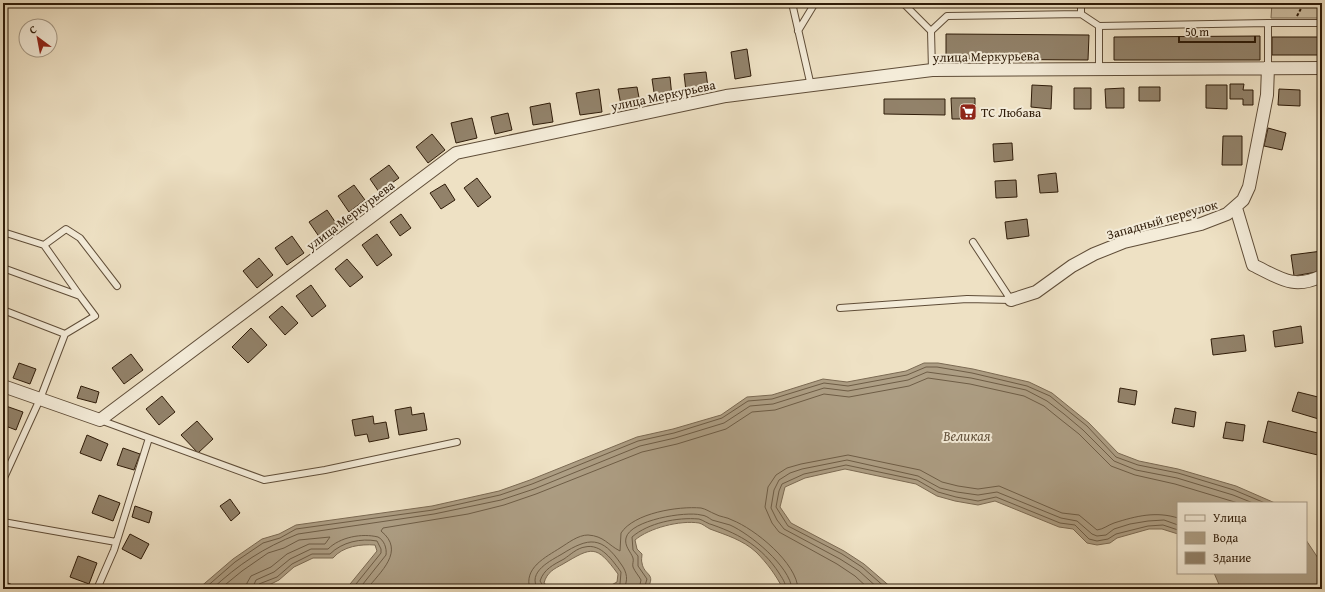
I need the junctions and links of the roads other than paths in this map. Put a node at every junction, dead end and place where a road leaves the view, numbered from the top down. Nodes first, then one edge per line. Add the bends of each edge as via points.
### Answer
1 (792, 3) edge
2 (815, 3) edge
3 (903, 3) edge
4 (1081, 3) edge
5 (1081, 14) junction
6 (1268, 23) junction
7 (1322, 23) edge
8 (1099, 26) junction
9 (798, 31) junction
10 (931, 31) junction
11 (1268, 68) junction
12 (1322, 68) edge
13 (1099, 69) junction
14 (932, 70) junction
15 (811, 86) junction
16 (1236, 208) junction
17 (3, 232) edge
18 (973, 242) dead end
19 (44, 245) junction
20 (3, 268) edge
21 (1322, 276) edge
22 (117, 286) dead end
23 (80, 296) junction
24 (1011, 300) junction
25 (840, 308) dead end
26 (3, 310) edge
27 (65, 334) junction
28 (3, 386) edge
29 (40, 399) junction
30 (100, 420) junction
31 (149, 438) junction
32 (457, 442) dead end
33 (3, 480) edge
34 (3, 522) edge
35 (116, 542) junction
36 (97, 589) edge

1 - 9 lane
2 - 9 lane
3 - 10 lane
4 - 5 lane
5 - 8 lane
5 - 10 lane via 947,16
6 - 7 lane
6 - 8 lane
6 - 11 lane
8 - 13 lane
9 - 15 lane
10 - 14 lane
11 - 12 street, улица Меркурьева
11 - 13 street, улица Меркурьева
11 - 16 street, Западный переулок via 1267,95 1249,187
13 - 14 street, улица Меркурьева
14 - 15 street, улица Меркурьева
15 - 30 street, улица Меркурьева via 726,96 456,153
16 - 21 street via 1253,265 1290,283 1309,282
16 - 24 street, Западный переулок via 1201,224 1124,242 1094,254 1072,266 1036,292
17 - 19 lane
18 - 24 lane
19 - 22 lane via 66,229 80,238
19 - 23 lane
20 - 23 lane
23 - 27 lane via 95,316
24 - 25 lane, Западный переулок via 967,299
26 - 27 lane
27 - 29 lane
28 - 29 street
29 - 30 street
29 - 33 lane
30 - 31 lane
31 - 32 lane via 264,480
31 - 35 lane
34 - 35 lane
35 - 36 lane

